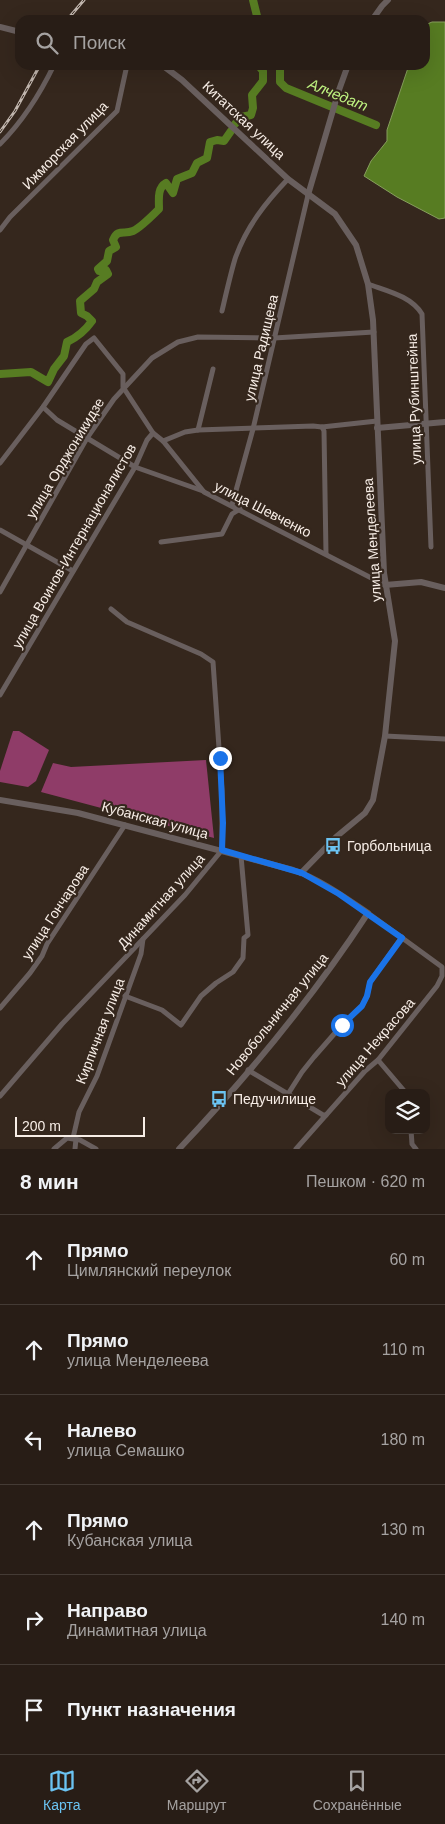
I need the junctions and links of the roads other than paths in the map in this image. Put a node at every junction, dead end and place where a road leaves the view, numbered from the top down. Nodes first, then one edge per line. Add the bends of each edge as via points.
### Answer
1 (388, 0) edge
2 (376, 15) edge
3 (0, 27) edge
4 (15, 31) edge
5 (51, 70) edge
6 (126, 70) edge
7 (169, 70) edge
8 (346, 70) edge
9 (0, 144) edge
10 (288, 179) junction
11 (308, 195) junction
12 (0, 230) edge
13 (368, 284) junction
14 (222, 311) dead end
15 (374, 332) junction
16 (274, 338) junction
17 (213, 369) dead end
18 (123, 387) junction
19 (43, 406) junction
20 (445, 422) edge
21 (426, 424) junction
22 (377, 425) junction
23 (322, 427) junction
24 (253, 429) junction
25 (198, 430) junction
26 (153, 433) junction
27 (87, 438) junction
28 (163, 441) junction
29 (0, 463) edge
30 (135, 467) junction
31 (204, 492) junction
32 (232, 505) junction
33 (240, 509) junction
34 (0, 530) edge
35 (161, 542) dead end
36 (26, 546) junction
37 (432, 547) dead end
38 (326, 554) junction
39 (73, 571) junction
40 (385, 585) junction
41 (445, 588) edge
42 (0, 592) edge
43 (111, 609) dead end
44 (0, 695) edge
45 (385, 736) junction
46 (445, 739) edge
47 (0, 800) edge
48 (125, 825) junction
49 (222, 850) junction
50 (242, 856) junction
51 (302, 873) junction
52 (368, 913) junction
53 (144, 938) junction
54 (402, 938) junction
55 (125, 996) junction
56 (0, 1008) edge
57 (378, 1060) junction
58 (248, 1070) junction
59 (403, 1089) edge
60 (288, 1094) junction
61 (0, 1096) edge
62 (326, 1116) junction
63 (411, 1134) edge
64 (75, 1138) junction
65 (54, 1149) edge
66 (75, 1149) edge
67 (96, 1149) edge
68 (179, 1149) edge
69 (296, 1149) edge
70 (416, 1149) edge

1 - 2 street
3 - 4 street
5 - 9 street via 16,128
6 - 12 street, Ижморская улица via 117,111
7 - 10 street, Китатская улица
8 - 11 street
10 - 11 street, Китатская улица
10 - 14 street via 269,199 248,230 235,259
11 - 13 street, улица Менделеева via 334,214 356,245
11 - 16 street, улица Радищева
13 - 15 street, улица Менделеева
13 - 21 street, улица Рубинштейна via 407,299 422,314
15 - 16 street, улица Орджоникидзе
15 - 22 street, улица Менделеева
16 - 18 street, улица Орджоникидзе via 198,337 178,342 152,358
16 - 24 street, улица Радищева
17 - 25 street
18 - 19 street, улица Шевченко via 123,374 94,338 86,344
18 - 26 street, улица Шевченко
18 - 27 street, улица Орджоникидзе
19 - 27 street via 57,420
19 - 29 street
20 - 21 street
21 - 22 street
21 - 37 street, улица Рубинштейна
22 - 23 street
22 - 40 street, улица Менделеева
23 - 24 street
23 - 38 street
24 - 25 street
24 - 32 street, улица Радищева
25 - 28 street
26 - 28 street, улица Шевченко
26 - 30 street, улица Воинов-Интернационалистов
27 - 30 street
27 - 36 street, улица Орджоникидзе
28 - 31 street, улица Шевченко
30 - 31 street
30 - 39 street, улица Воинов-Интернационалистов
31 - 32 street, улица Шевченко
32 - 33 street, улица Шевченко
33 - 35 street via 232,514 222,534
33 - 38 street, улица Шевченко
34 - 36 street
36 - 39 street
36 - 42 street, улица Орджоникидзе
38 - 40 street, улица Шевченко
39 - 44 street, улица Воинов-Интернационалистов
40 - 41 street via 421,582
40 - 45 street, улица Менделеева via 395,641
43 - 49 street, Динамитная улица via 127,622 213,662
45 - 46 street
45 - 51 street, улица Менделеева via 373,800 365,813 336,837
47 - 48 street, Кубанская улица via 78,813
48 - 49 street, Кубанская улица
48 - 56 street, улица Гончарова via 42,956
49 - 50 street, Кубанская улица
49 - 53 street, Динамитная улица
50 - 51 street, Кубанская улица
50 - 55 street via 248,935 244,938 243,958 233,972 201,996 181,1025 162,1010
51 - 52 street, Кубанская улица
52 - 54 street
52 - 58 street, Новобольничная улица via 339,957
53 - 55 street, Кирпичная улица
53 - 61 street, Динамитная улица via 62,1024
54 - 57 street, улица Некрасова via 442,967 442,976
54 - 60 street via 370,982 362,1006 302,1072
55 - 64 street, Кирпичная улица via 97,1076 79,1112
57 - 59 street
57 - 62 street, улица Некрасова
58 - 60 street
58 - 68 street, Новобольничная улица
60 - 62 street
62 - 69 street, улица Некрасова
63 - 70 street
64 - 65 street via 67,1138
64 - 66 street, Кирпичная улица
64 - 67 street

